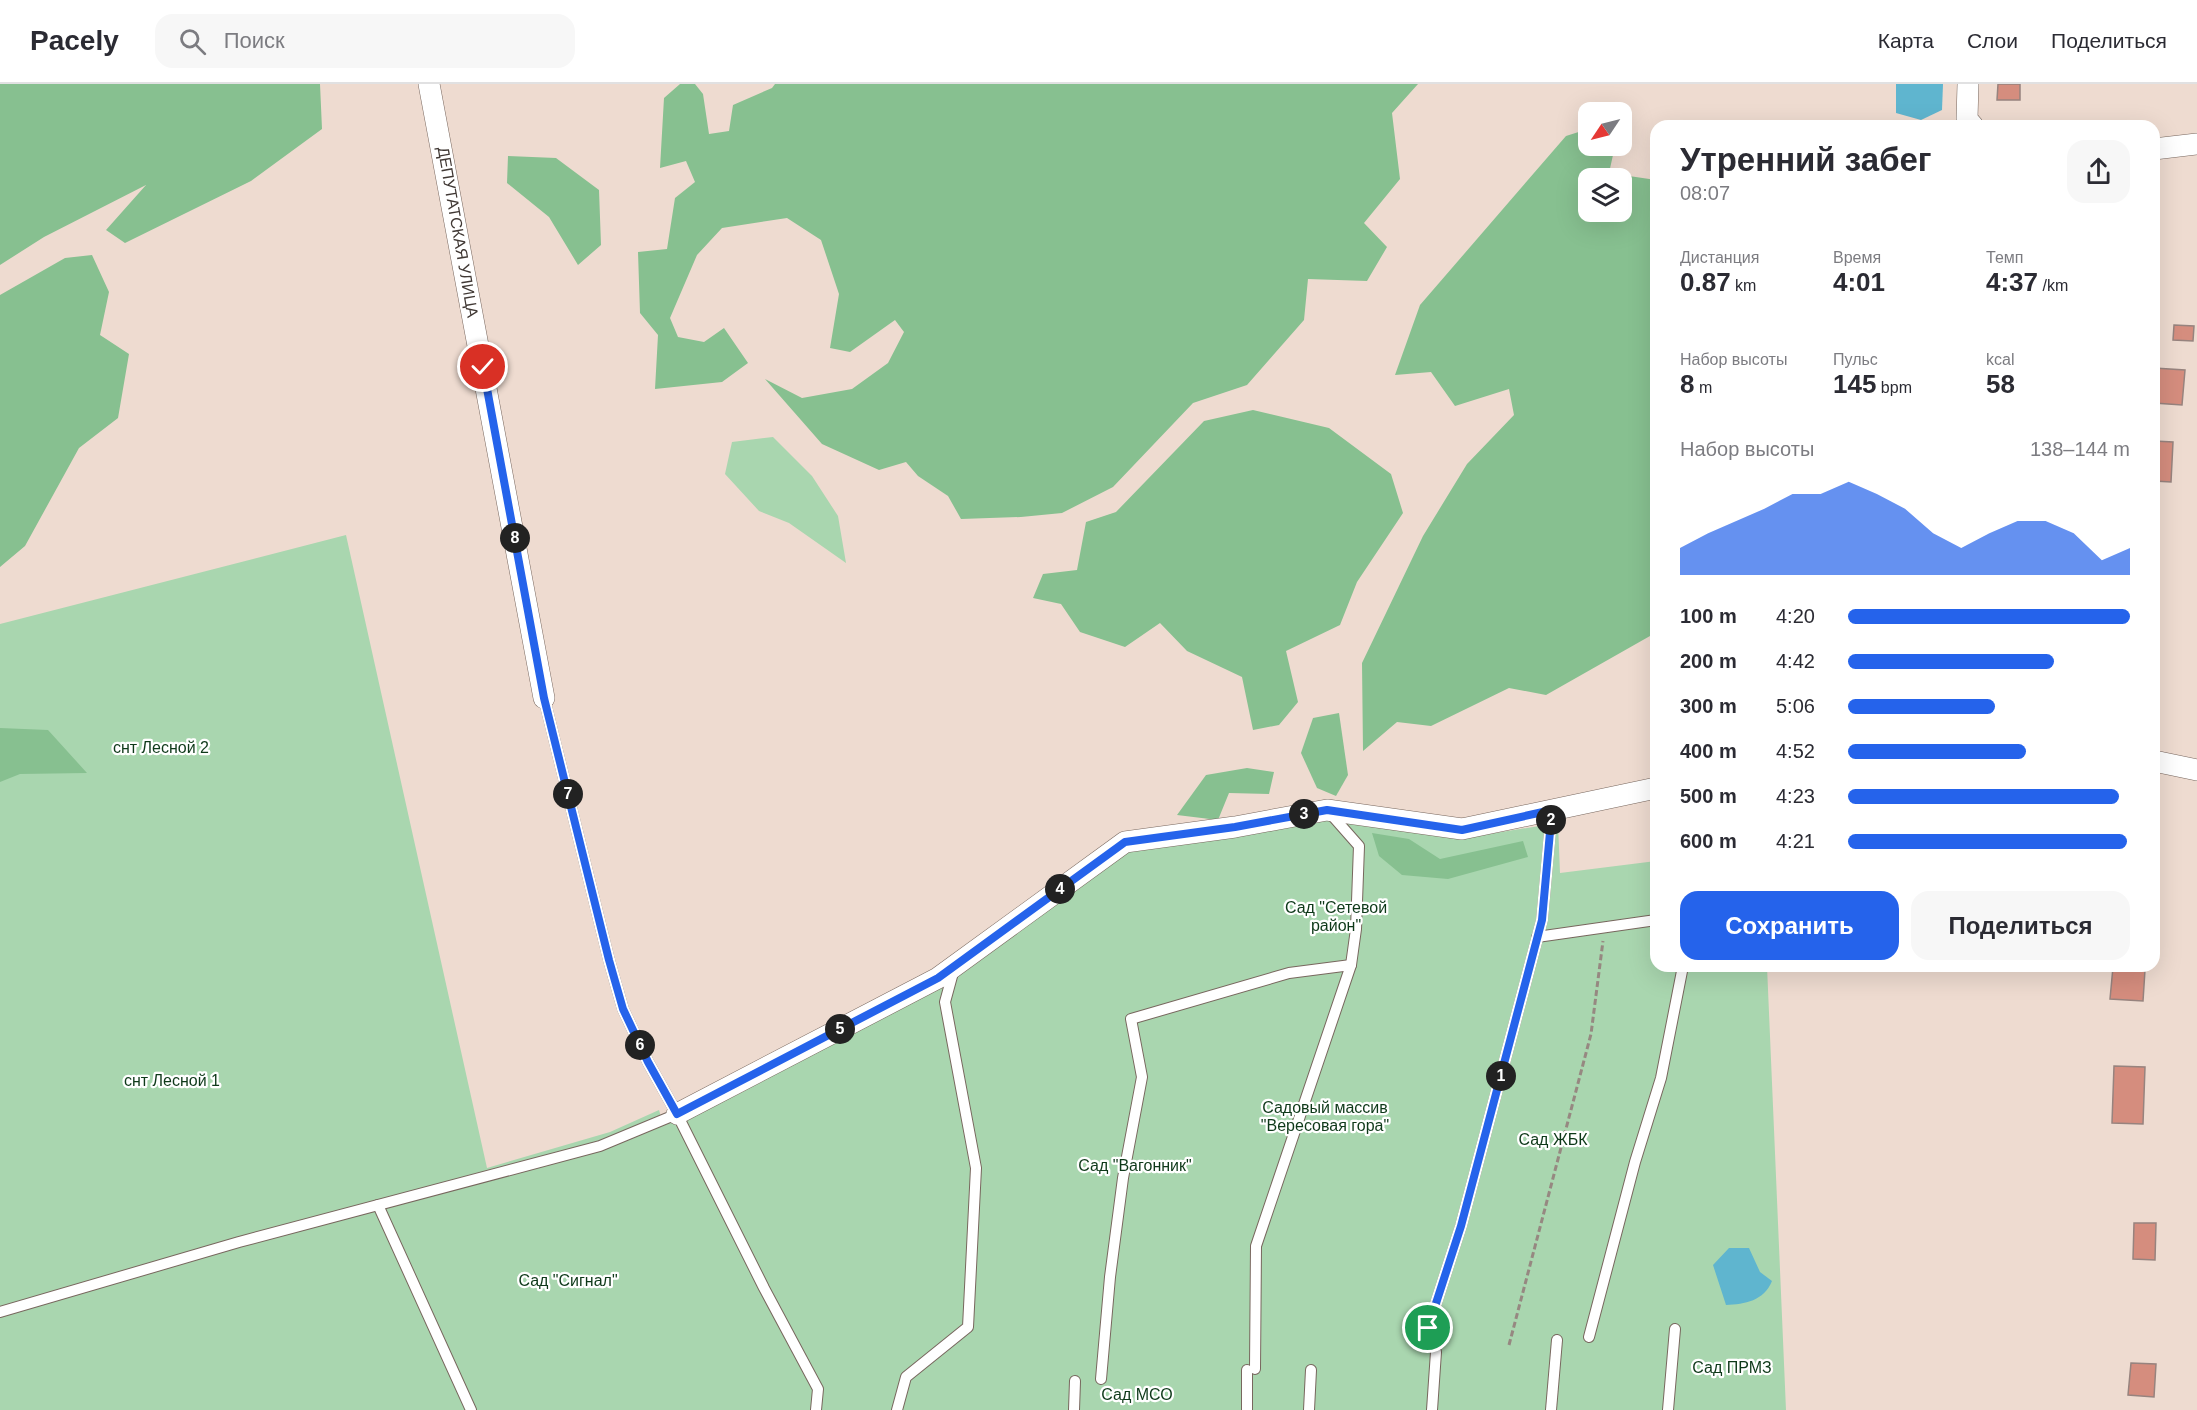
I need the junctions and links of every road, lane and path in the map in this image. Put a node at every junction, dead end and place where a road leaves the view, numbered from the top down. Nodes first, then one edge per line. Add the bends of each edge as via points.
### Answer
1 (429, 84) edge
2 (1968, 84) edge
3 (1970, 120) edge
4 (2197, 144) edge
5 (2160, 147) edge
6 (544, 698) joint
7 (2160, 762) edge
8 (2197, 770) edge
9 (1650, 789) edge
10 (1327, 810) junction
11 (1552, 810) junction
12 (1650, 921) edge
13 (1604, 927) junction
14 (1537, 937) junction
15 (1351, 965) junction
16 (955, 966) junction
17 (1682, 972) edge
18 (677, 1114) junction
19 (378, 1205) junction
20 (0, 1312) edge
21 (1428, 1328) dead end
22 (1675, 1329) dead end
23 (1589, 1337) dead end
24 (1557, 1340) dead end
25 (1509, 1345) dead end
26 (1436, 1352) dead end
27 (1311, 1370) dead end
28 (1101, 1379) dead end
29 (1075, 1381) dead end
30 (471, 1410) edge
31 (816, 1410) edge
32 (897, 1410) edge
33 (1074, 1410) edge
34 (1246, 1410) edge
35 (1309, 1410) edge
36 (1432, 1410) edge
37 (1551, 1410) edge
38 (1668, 1410) edge

1 - 6 street, ДЕПУТАТСКАЯ УЛИЦА
2 - 3 street
4 - 5 street
6 - 18 lane via 623,1009
7 - 8 street
9 - 11 street
10 - 11 street via 1462,830
10 - 15 lane via 1359,846
10 - 16 street via 1125,842
11 - 14 lane
12 - 13 lane
13 - 14 lane
13 - 25 path via 1591,1034
14 - 21 lane via 1461,1226
15 - 28 lane via 1289,973 1131,1019 1142,1077 1110,1277
15 - 34 lane via 1256,1246
16 - 18 street
16 - 32 lane via 945,1002 976,1168 968,1327 906,1377
17 - 23 lane via 1661,1078
18 - 19 lane via 600,1146
18 - 31 lane via 818,1389
19 - 20 lane
19 - 30 lane
22 - 38 lane
24 - 37 lane
26 - 36 lane
27 - 35 lane
29 - 33 lane

